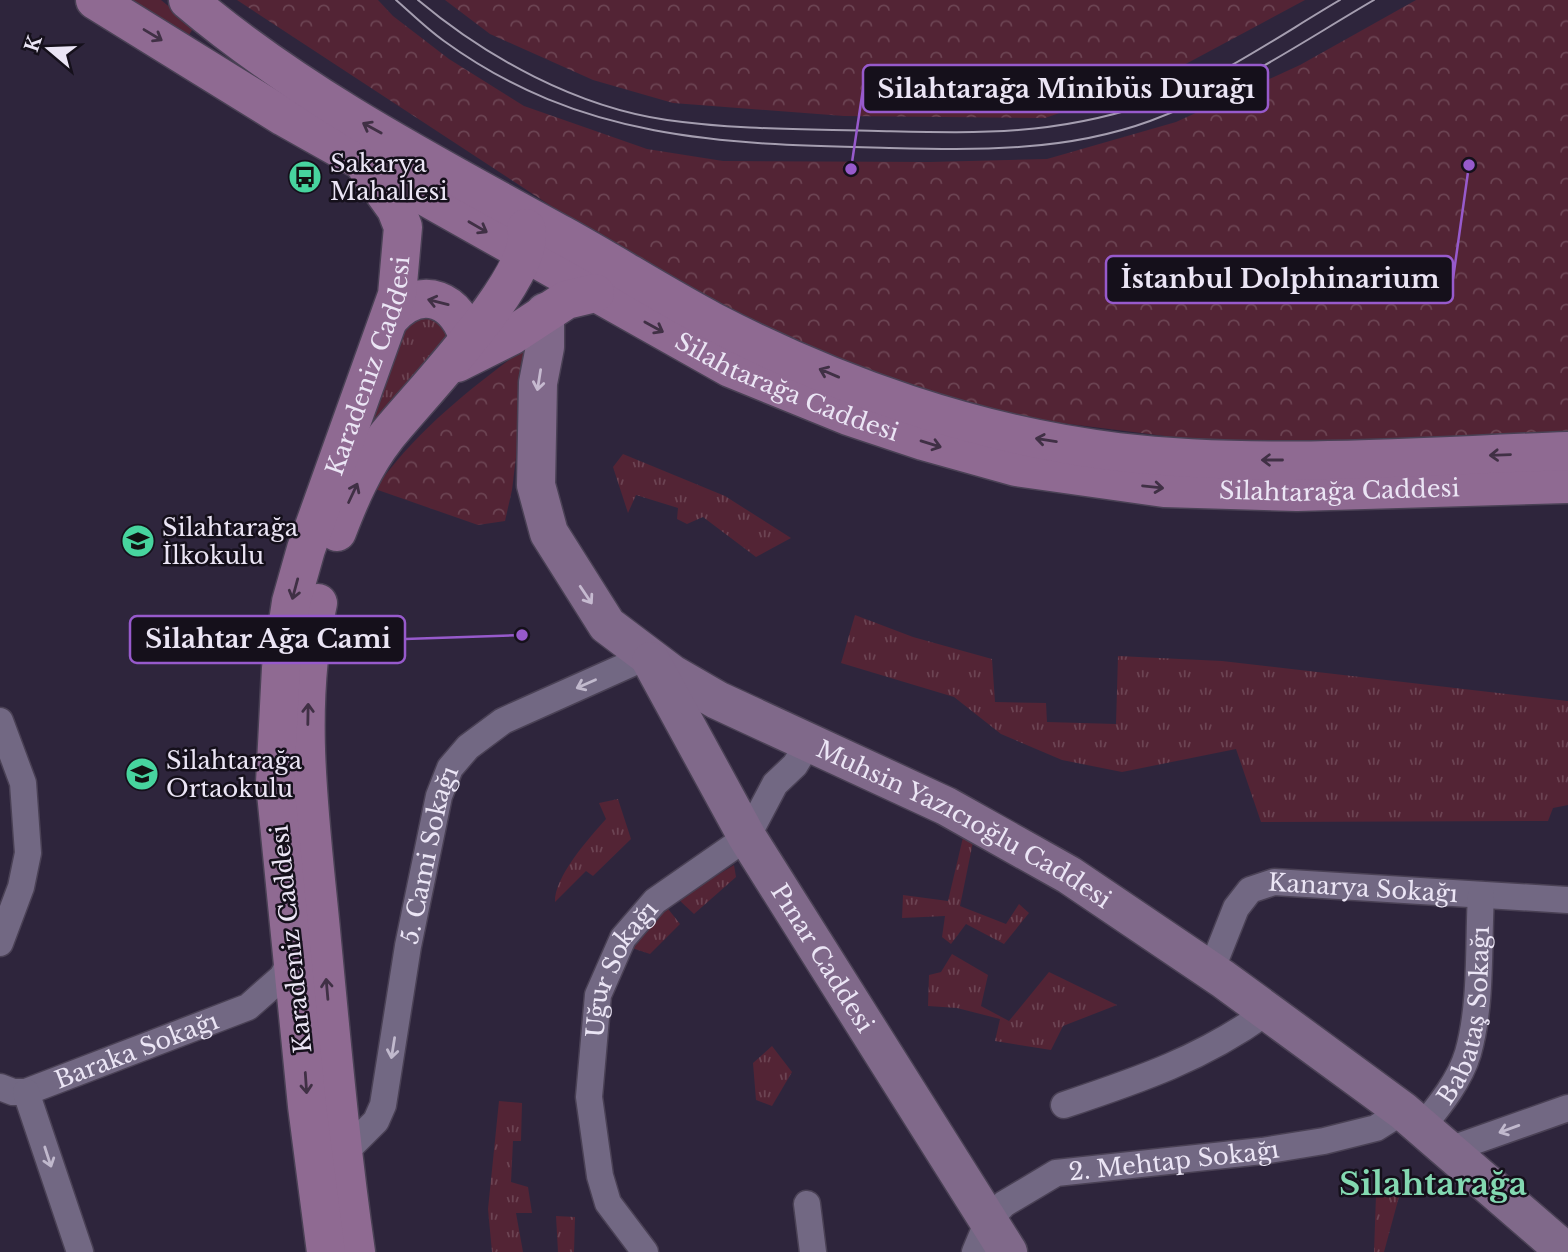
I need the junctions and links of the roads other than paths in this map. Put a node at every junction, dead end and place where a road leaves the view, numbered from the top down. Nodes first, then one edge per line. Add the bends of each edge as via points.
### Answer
1 (94, 0) edge
2 (188, 0) edge
3 (356, 156) junction
4 (520, 213) junction
5 (524, 254) junction
6 (594, 293) junction
7 (545, 312) junction
8 (391, 317) junction
9 (469, 341) junction
10 (444, 370) junction
11 (1568, 452) edge
12 (1568, 484) edge
13 (648, 656) junction
14 (0, 720) edge
15 (808, 742) junction
16 (747, 837) junction
17 (1481, 895) junction
18 (1568, 900) edge
19 (0, 943) edge
20 (293, 957) junction
21 (1211, 971) junction
22 (248, 1007) junction
23 (1268, 1011) junction
24 (302, 1033) junction
25 (0, 1087) edge
26 (26, 1092) junction
27 (1065, 1105) dead end
28 (1568, 1108) edge
29 (1425, 1130) junction
30 (342, 1155) junction
31 (807, 1204) dead end
32 (990, 1242) edge
33 (80, 1252) edge
34 (326, 1252) edge
35 (356, 1252) edge
36 (645, 1252) edge
37 (813, 1252) edge
38 (1566, 1252) edge

1 -> 3 main road, Silahtarağa Caddesi
4 -> 2 main road, Silahtarağa Caddesi via 291,79
3 -> 5 main road, Silahtarağa Caddesi
3 - 8 main road, Karadeniz Caddesi via 396,209 403,228 401,270
4 - 5 main road via 528,234
11 -> 4 main road, Silahtarağa Caddesi via 1214,460 1115,452 1037,439 901,402 765,346
5 - 6 main road, Silahtarağa Caddesi
5 - 9 main road, Karadeniz Caddesi
6 - 7 main road via 566,300
6 -> 12 main road, Silahtarağa Caddesi via 773,387 923,442 1016,467 1124,484 1234,492
7 - 10 main road via 511,336
7 -> 13 main road, Muhsin Yazıcıoğlu Caddesi via 536,485 549,533 607,625
9 -> 8 main road via 458,315 439,301 410,302
8 -> 20 main road, Karadeniz Caddesi via 306,548 286,634 275,783
9 - 10 main road, Karadeniz Caddesi
30 -> 10 main road, Karadeniz Caddesi via 306,786 313,626 335,538 353,492 385,438
13 - 15 main road, Muhsin Yazıcıoğlu Caddesi via 718,700
13 - 16 main road, Pınar Caddesi
13 -> 30 street, 5. Cami Sokağı via 503,721 468,747 450,768 439,796 408,946 383,1105 376,1121
14 - 19 street via 23,783 28,853
15 - 16 street, Uğur Sokağı via 795,765 775,784
15 - 21 main road, Muhsin Yazıcıoğlu Caddesi via 1018,845
16 - 32 main road, Pınar Caddesi
16 - 36 street, Uğur Sokağı via 655,901 623,938 598,995 589,1097 600,1176 608,1203
17 - 18 street, Kanarya Sokağı
17 - 21 street, Kanarya Sokağı via 1274,882 1250,890 1236,908
17 - 29 street, Babataş Sokağı via 1468,1054
20 - 22 street, Baraka Sokağı via 282,977
20 - 24 main road, Karadeniz Caddesi
21 - 23 main road, Muhsin Yazıcıoğlu Caddesi
22 - 24 street, Baraka Sokağı via 270,1007 288,1017
22 - 26 street, Baraka Sokağı
23 - 27 street via 1229,1040 1156,1074
23 - 29 main road, Muhsin Yazıcıoğlu Caddesi
24 -> 34 main road, Karadeniz Caddesi
25 - 26 street
26 -> 33 street
28 -> 29 street
29 - 32 street, 2. Mehtap Sokağı via 1377,1128 1262,1151 1056,1174 1003,1204
29 - 38 main road, Muhsin Yazıcıoğlu Caddesi
30 - 35 main road, Karadeniz Caddesi
31 - 37 street

